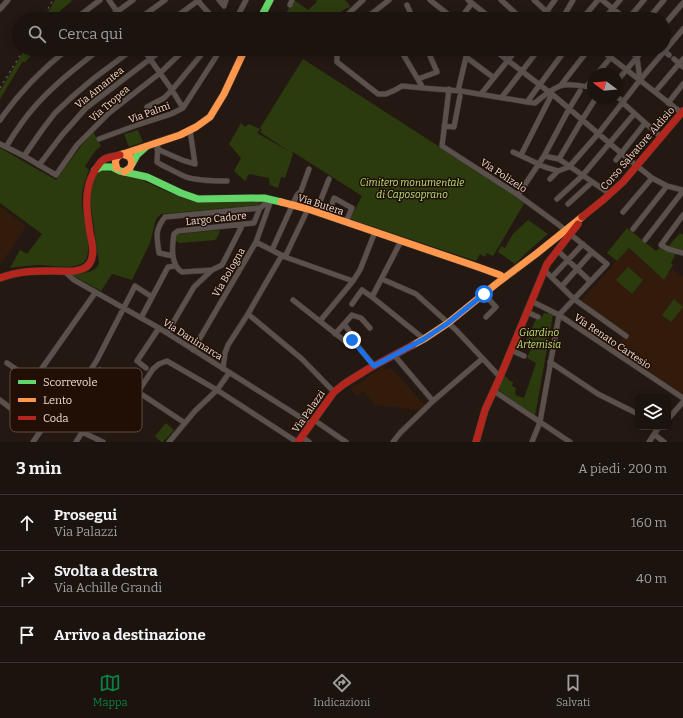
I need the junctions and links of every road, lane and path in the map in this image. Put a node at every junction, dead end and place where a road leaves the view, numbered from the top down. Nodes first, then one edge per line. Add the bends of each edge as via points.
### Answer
1 (8, 0) edge
2 (100, 0) edge
3 (109, 0) edge
4 (133, 0) edge
5 (165, 0) edge
6 (199, 0) edge
7 (219, 0) edge
8 (226, 0) edge
9 (246, 0) edge
10 (270, 0) edge
11 (363, 0) edge
12 (389, 0) edge
13 (430, 0) edge
14 (501, 0) edge
15 (534, 0) edge
16 (555, 0) edge
17 (573, 0) edge
18 (598, 0) edge
19 (602, 0) edge
20 (620, 0) edge
21 (644, 0) edge
22 (664, 0) edge
23 (681, 0) edge
24 (470, 1) edge
25 (683, 2) edge
26 (407, 5) dead end
27 (0, 9) edge
28 (613, 9) junction
29 (84, 12) edge
30 (117, 12) joint
31 (149, 12) edge
32 (183, 12) edge
33 (208, 12) edge
34 (240, 12) edge
35 (264, 12) edge
36 (350, 12) edge
37 (374, 12) edge
38 (410, 12) edge
39 (445, 12) edge
40 (464, 12) edge
41 (483, 12) edge
42 (514, 12) edge
43 (547, 12) joint
44 (566, 12) edge
45 (588, 12) edge
46 (610, 12) edge
47 (617, 12) edge
48 (633, 12) edge
49 (654, 12) edge
50 (671, 17) edge
51 (683, 29) edge
52 (671, 42) edge
53 (59, 56) edge
54 (91, 56) edge
55 (124, 56) edge
56 (153, 56) edge
57 (178, 56) edge
58 (200, 56) edge
59 (216, 56) edge
60 (240, 56) edge
61 (336, 56) edge
62 (404, 56) edge
63 (430, 56) edge
64 (502, 56) edge
65 (512, 56) edge
66 (534, 56) edge
67 (561, 56) edge
68 (584, 56) edge
69 (658, 56) edge
70 (466, 57) joint
71 (611, 57) joint
72 (637, 57) joint
73 (150, 58) junction
74 (674, 59) dead end
75 (683, 59) edge
76 (508, 61) junction
77 (681, 65) edge
78 (602, 68) edge
79 (627, 69) junction
80 (522, 72) junction
81 (160, 73) junction
82 (623, 74) edge
83 (494, 78) junction
84 (418, 79) junction
85 (640, 80) junction
86 (539, 84) junction
87 (683, 84) edge
88 (561, 86) junction
89 (587, 86) edge
90 (423, 88) junction
91 (449, 89) junction
92 (172, 90) junction
93 (458, 91) junction
94 (580, 91) dead end
95 (655, 92) junction
96 (550, 93) junction
97 (481, 94) junction
98 (460, 96) dead end
99 (623, 97) edge
100 (502, 98) junction
101 (526, 102) junction
102 (668, 102) junction
103 (623, 103) edge
104 (592, 104) edge
105 (617, 104) edge
106 (147, 107) dead end
107 (183, 108) junction
108 (569, 109) junction
109 (682, 113) edge
110 (634, 114) junction
111 (0, 120) edge
112 (582, 120) junction
113 (645, 123) junction
114 (444, 126) junction
115 (190, 130) junction
116 (598, 134) junction
117 (661, 137) junction
118 (99, 139) dead end
119 (609, 143) junction
120 (0, 144) edge
121 (148, 146) junction
122 (158, 146) junction
123 (6, 147) junction
124 (513, 152) dead end
125 (621, 153) junction
126 (122, 154) junction
127 (521, 155) junction
128 (24, 156) junction
129 (544, 156) junction
130 (559, 159) junction
131 (616, 160) dead end
132 (133, 162) junction
133 (538, 163) junction
134 (39, 165) junction
135 (569, 166) junction
136 (636, 166) junction
137 (95, 170) junction
138 (309, 170) dead end
139 (121, 171) junction
140 (558, 171) junction
141 (582, 176) junction
142 (147, 177) junction
143 (652, 178) junction
144 (329, 179) dead end
145 (550, 179) dead end
146 (227, 180) dead end
147 (592, 182) junction
148 (667, 186) junction
149 (683, 191) edge
150 (610, 194) junction
151 (518, 195) junction
152 (271, 199) junction
153 (558, 199) dead end
154 (568, 204) dead end
155 (293, 205) junction
156 (260, 208) junction
157 (308, 209) junction
158 (316, 212) junction
159 (623, 212) dead end
160 (683, 215) edge
161 (328, 216) junction
162 (346, 222) junction
163 (243, 224) junction
164 (633, 229) dead end
165 (375, 232) junction
166 (568, 232) junction
167 (645, 240) dead end
168 (401, 241) junction
169 (256, 242) junction
170 (583, 244) junction
171 (272, 250) junction
172 (557, 250) junction
173 (592, 252) junction
174 (683, 253) edge
175 (173, 256) junction
176 (284, 256) junction
177 (534, 256) junction
178 (568, 261) junction
179 (176, 266) junction
180 (546, 267) junction
181 (577, 269) junction
182 (212, 270) junction
183 (486, 270) junction
184 (64, 271) junction
185 (552, 277) junction
186 (0, 278) edge
187 (504, 278) junction
188 (382, 279) junction
189 (353, 281) junction
190 (590, 281) junction
191 (496, 284) junction
192 (562, 286) junction
193 (95, 293) junction
194 (484, 294) junction
195 (152, 297) junction
196 (372, 297) junction
197 (574, 298) junction
198 (293, 300) dead end
199 (531, 301) junction
200 (352, 304) dead end
201 (124, 308) junction
202 (527, 312) junction
203 (248, 314) junction
204 (560, 315) junction
205 (538, 316) dead end
206 (486, 317) dead end
207 (141, 318) junction
208 (320, 321) junction
209 (448, 323) junction
210 (344, 324) junction
211 (158, 328) junction
212 (370, 328) dead end
213 (166, 333) junction
214 (335, 334) junction
215 (626, 336) dead end
216 (424, 339) junction
217 (352, 340) junction
218 (193, 350) junction
219 (511, 350) junction
220 (394, 355) junction
221 (524, 356) dead end
222 (482, 359) junction
223 (550, 362) junction
224 (7, 363) dead end
225 (374, 366) junction
226 (14, 368) edge
227 (42, 368) edge
228 (92, 368) edge
229 (146, 368) dead end
230 (223, 369) junction
231 (229, 373) junction
232 (500, 377) junction
233 (142, 386) edge
234 (217, 390) junction
235 (494, 391) junction
236 (334, 392) junction
237 (142, 395) edge
238 (0, 400) edge
239 (433, 401) junction
240 (683, 402) edge
241 (10, 408) edge
242 (635, 412) edge
243 (671, 416) edge
244 (312, 422) junction
245 (540, 422) junction
246 (185, 423) junction
247 (657, 430) edge
248 (40, 432) edge
249 (82, 432) joint
250 (654, 434) junction
251 (299, 440) edge
252 (33, 442) edge
253 (76, 442) edge
254 (103, 442) edge
255 (169, 442) edge
256 (309, 442) edge
257 (346, 442) edge
258 (393, 442) edge
259 (476, 442) edge
260 (532, 442) edge
261 (570, 442) edge
262 (649, 442) edge
263 (664, 442) edge

1 - 27 street
2 - 29 street
3 - 30 street
4 - 30 street
5 - 31 street
6 - 32 street
6 - 33 street
7 - 8 street via 224,6
9 - 34 street
10 - 35 street
11 - 36 street
12 - 37 street
13 - 39 street
14 - 42 street
15 - 43 street
16 - 43 street
17 - 44 street
18 - 45 street
19 - 28 street
20 - 28 street
21 - 48 street
22 - 49 street
23 - 25 street
24 - 40 street
24 - 41 street
25 - 50 street
26 - 38 street
28 - 46 street
28 - 47 street
51 - 52 street
53 - 111 street via 34,79
54 - 123 street via 37,104
55 - 128 street via 55,112
56 - 73 street, Via Amantea
57 - 81 street, Via Tropea
58 - 92 street
59 - 107 street, Via Palmi
60 - 115 street via 224,94 210,117
61 - 90 street via 336,62 378,94 386,94 402,86
62 - 84 street
63 - 84 street via 437,72
64 - 76 street
65 - 76 street
66 - 80 street
67 - 86 street
68 - 88 street
69 - 85 street
70 - 83 street
70 - 93 street
71 - 78 street
71 - 79 street
72 - 79 street
72 - 85 street
73 - 81 street
73 - 134 street, Via Amantea via 86,108
74 - 77 street
75 - 77 street
76 - 80 street
76 - 83 street
77 - 95 street
79 - 82 street
79 - 85 street
80 - 86 street
80 - 100 street
81 - 92 street
81 - 134 street, Via Tropea via 109,113 76,145 56,175
83 - 97 street
84 - 90 street
85 - 95 street
85 - 99 street
86 - 96 street
86 - 101 street
87 - 102 street
88 - 89 street
88 - 96 street
90 - 91 street
91 - 93 street
91 - 114 street, Via Polizelo
92 - 106 street via 164,98
92 - 107 street
93 - 97 street
94 - 108 street
95 - 102 street
96 - 101 street via 535,103
96 - 108 street
96 - 127 street
97 - 100 street
98 - 114 street via 454,126
100 - 101 street
102 - 109 street
103 - 110 street
104 - 112 street
105 - 116 street
107 - 118 street, Via Palmi
108 - 112 street
108 - 129 street
109 - 117 street, Corso Salvatore Aldisio
110 - 113 street
110 - 119 street
112 - 116 street
112 - 130 street
113 - 117 street
113 - 125 street
114 - 151 street, Via Polizelo via 442,146
115 - 122 street
115 - 122 street via 195,164 169,154
116 - 119 street
116 - 135 street
117 - 136 street, Corso Salvatore Aldisio
119 - 125 street
119 - 141 street
120 - 123 street
121 - 122 street
121 - 126 street
121 - 132 street
122 - 146 street via 157,162 185,176 198,180
123 - 128 street
124 - 127 street
125 - 131 street
125 - 136 street
126 - 132 street via 128,155
126 - 137 street via 106,158
126 - 139 street via 115,160
127 - 133 street
128 - 134 street
129 - 130 street
129 - 133 street
130 - 135 street
132 - 139 street via 130,170
132 - 142 street
133 - 140 street
133 - 151 street
135 - 140 street
135 - 141 street
136 - 143 street
136 - 150 street, Corso Salvatore Aldisio
137 - 139 street via 106,166
137 - 184 street via 87,196 93,244 92,259 84,268
138 - 155 street
139 - 142 street
140 - 145 street
141 - 147 street
141 - 153 street
142 - 152 street, Via Butera via 198,198
143 - 148 street
143 - 159 street
144 - 158 street
147 - 150 street
147 - 154 street
148 - 149 street
148 - 164 street
149 - 167 street
150 - 166 street, Corso Salvatore Aldisio
151 - 166 street, Via Polizelo
152 - 155 street, Via Butera
152 - 156 street, Largo Cadore
152 - 169 street, Via Bologna
155 - 157 street, Via Butera
155 - 171 street
156 - 163 street, Largo Cadore via 254,223
156 - 175 street via 165,217 157,231 159,253
157 - 158 street, Via Butera
157 - 176 street
158 - 161 street, Via Butera
160 - 174 street via 662,245
161 - 162 street, Via Butera
161 - 162 street via 334,198 352,208
162 - 165 street, Via Butera
163 - 175 street, Largo Cadore via 178,231 174,234
163 - 182 street via 222,265
165 - 168 street, Via Butera
165 - 189 street
166 - 170 street, Via Polizelo
166 - 172 street
166 - 177 street, Via Palazzi
168 - 183 street, Via Butera
168 - 188 street
169 - 171 street
169 - 218 street, Via Bologna
170 - 173 street, Via Polizelo
170 - 178 street
171 - 176 street
172 - 178 street
172 - 180 street
173 - 181 street
173 - 190 street, Via Polizelo via 607,264
175 - 179 street, Largo Cadore
176 - 189 street
176 - 203 street
177 - 180 street
177 - 187 street, Via Palazzi
178 - 181 street
178 - 185 street
179 - 182 street via 182,272
179 - 195 street via 168,267
180 - 185 street
180 - 199 street
181 - 190 street
181 - 192 street
182 - 213 street via 194,287
183 - 187 street, Via Butera
183 - 191 street
184 - 186 street via 28,270
184 - 193 street, Via Danimarca
185 - 192 street
187 - 191 street, Via Palazzi
188 - 196 street
188 - 209 street via 416,294
189 - 208 street
190 - 197 street
191 - 194 street, Via Palazzi
192 - 197 street
193 - 201 street, Via Danimarca
193 - 227 street
194 - 206 street via 496,307
194 - 209 street, Via Palazzi
195 - 201 street via 135,286
195 - 207 street
196 - 200 street via 362,290
196 - 216 street
197 - 204 street
197 - 215 street
198 - 208 street
199 - 202 street
199 - 204 street, Via Renato Cartesio
201 - 207 street, Via Danimarca
201 - 228 street
202 - 205 street
202 - 219 street
203 - 230 street via 228,346
203 - 236 street via 302,359
204 - 223 street
204 - 240 street, Via Renato Cartesio
207 - 211 street, Via Danimarca
208 - 214 street
209 - 216 street, Via Palazzi
209 - 222 street
210 - 212 street via 352,315 361,318
210 - 214 street
210 - 217 street
211 - 213 street, Via Danimarca
211 - 229 street via 137,361
213 - 218 street, Via Danimarca
214 - 217 street via 345,341
216 - 220 street, Via Palazzi
217 - 225 street
218 - 230 street, Via Danimarca
219 - 221 street
219 - 232 street
220 - 225 street, Via Palazzi
220 - 239 street
222 - 232 street
222 - 239 street
223 - 242 street via 598,394
223 - 245 street
224 - 226 street
225 - 236 street, Via Palazzi
230 - 231 street, Via Danimarca
231 - 234 street
231 - 244 street, Via Danimarca
232 - 235 street
233 - 234 street via 153,369 167,361
234 - 246 street
234 - 251 street
235 - 245 street
235 - 259 street via 485,410
236 - 244 street, Via Palazzi
237 - 246 street
238 - 241 street
239 - 258 street
240 - 243 street
244 - 251 street, Via Palazzi
244 - 257 street, Via Danimarca
245 - 260 street
245 - 261 street
246 - 255 street
247 - 250 street
248 - 252 street
249 - 253 street
249 - 254 street
250 - 262 street
250 - 263 street
251 - 256 street

